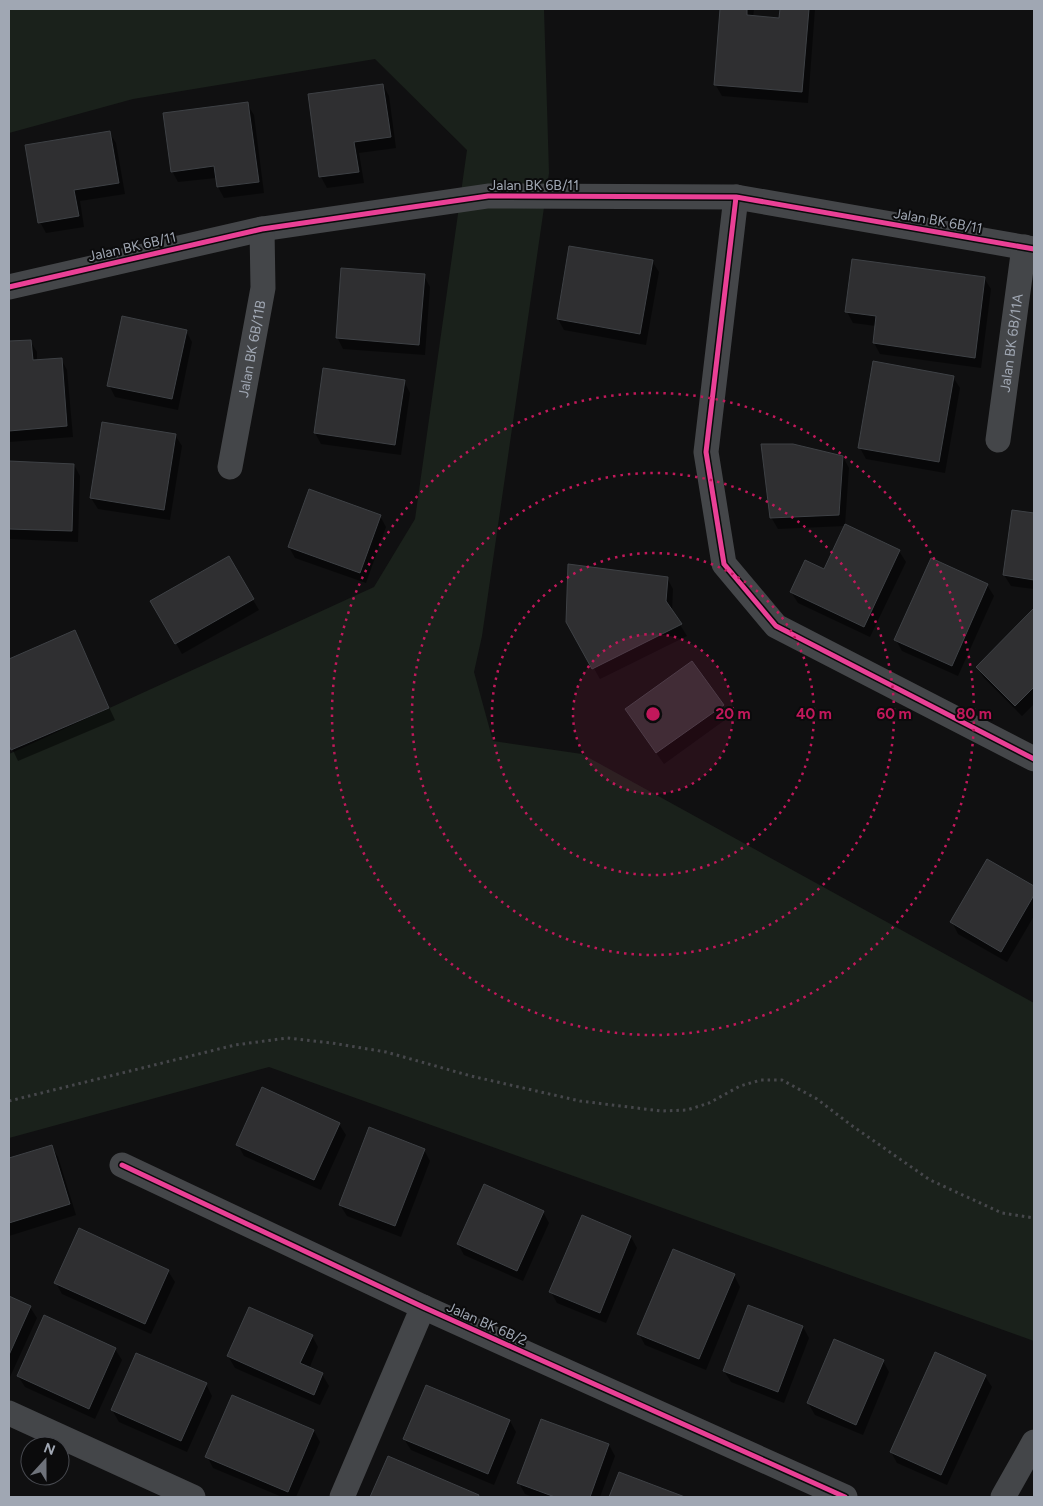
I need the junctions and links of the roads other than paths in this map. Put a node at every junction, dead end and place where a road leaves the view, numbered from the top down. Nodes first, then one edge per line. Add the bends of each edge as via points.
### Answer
1 (736, 197) junction
2 (262, 229) junction
3 (1029, 248) edge
4 (9, 287) edge
5 (998, 440) dead end
6 (230, 468) dead end
7 (1034, 758) edge
8 (122, 1165) dead end
9 (423, 1307) junction
10 (9, 1412) edge
11 (1034, 1442) edge
12 (193, 1497) edge
13 (342, 1497) edge
14 (846, 1497) edge
15 (1003, 1497) edge

1 - 2 street, Jalan BK 6B/11 via 488,196
1 - 3 street, Jalan BK 6B/11
1 - 7 street via 706,452 724,564 776,626
2 - 4 street, Jalan BK 6B/11
2 - 6 street, Jalan BK 6B/11B via 263,288
3 - 5 street, Jalan BK 6B/11A
8 - 9 street, Jalan BK 6B/2
9 - 13 street
9 - 14 street, Jalan BK 6B/2
10 - 12 street
11 - 15 street

